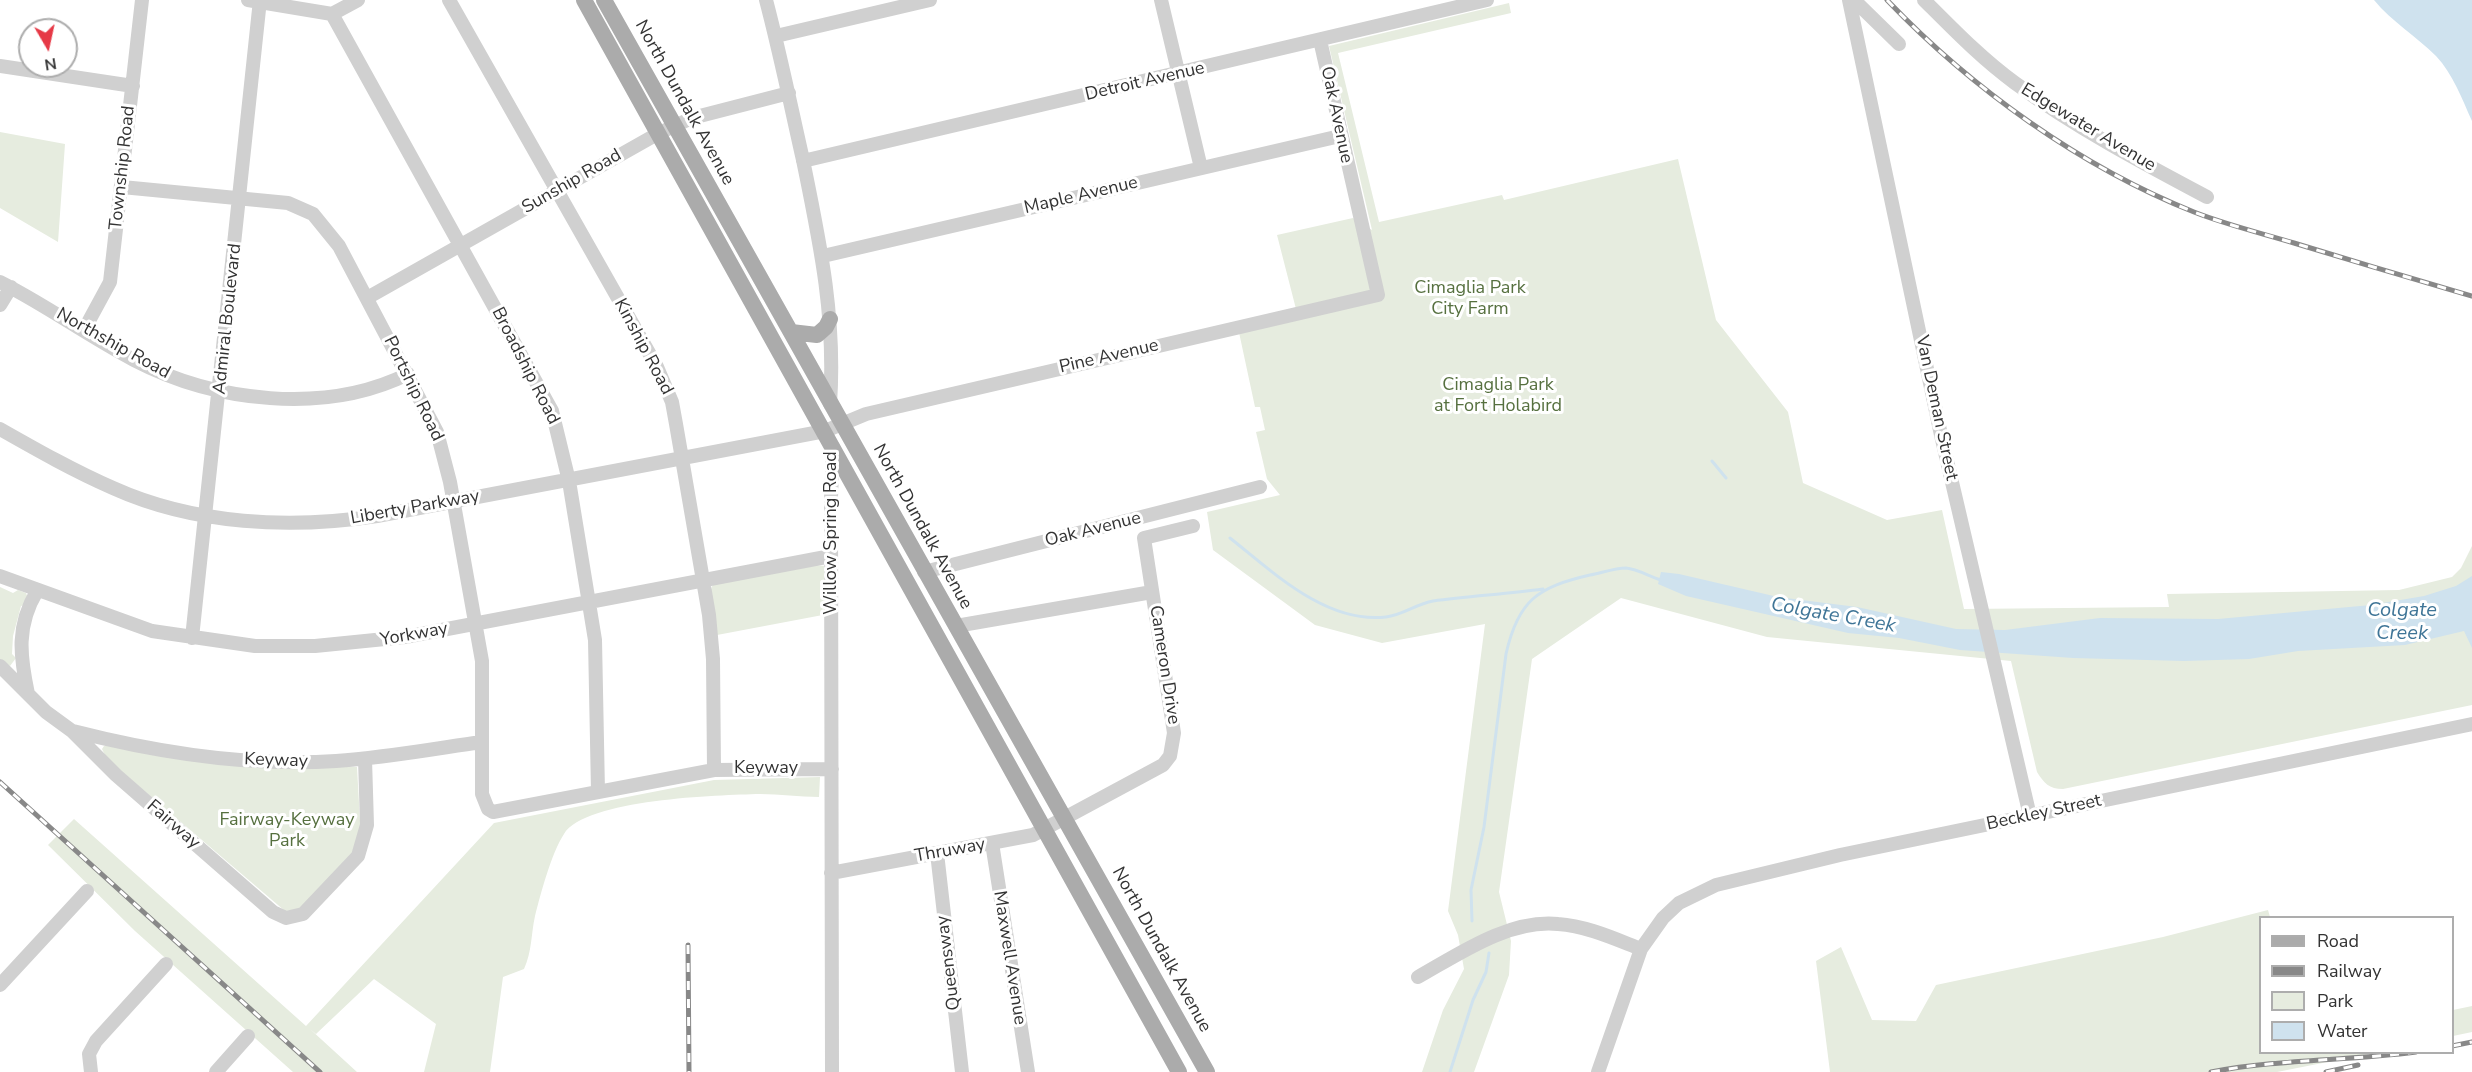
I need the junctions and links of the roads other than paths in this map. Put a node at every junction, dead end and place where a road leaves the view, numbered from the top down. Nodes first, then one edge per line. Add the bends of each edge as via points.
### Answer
1 (142, 0) edge
2 (358, 0) edge
3 (449, 0) edge
4 (584, 0) edge
5 (604, 0) edge
6 (766, 0) edge
7 (930, 0) edge
8 (1161, 0) edge
9 (1487, 0) edge
10 (1849, 0) edge
11 (1854, 0) edge
12 (1924, 0) edge
13 (256, 1) edge
14 (332, 14) junction
15 (776, 36) junction
16 (1320, 40) junction
17 (1899, 44) dead end
18 (0, 66) edge
19 (1178, 74) junction
20 (133, 86) junction
21 (789, 93) junction
22 (675, 126) junction
23 (659, 133) junction
24 (1340, 136) junction
25 (803, 161) junction
26 (1201, 168) junction
27 (122, 186) junction
28 (557, 191) junction
29 (2207, 197) dead end
30 (240, 198) junction
31 (461, 245) junction
32 (823, 255) junction
33 (5, 284) edge
34 (1378, 295) joint
35 (367, 298) junction
36 (0, 305) edge
37 (830, 319) junction
38 (84, 330) junction
39 (791, 332) junction
40 (408, 374) junction
41 (221, 391) junction
42 (830, 404) junction
43 (0, 429) edge
44 (833, 432) junction
45 (681, 458) junction
46 (569, 480) junction
47 (1260, 487) dead end
48 (453, 501) junction
49 (206, 514) junction
50 (1193, 526) dead end
51 (831, 556) junction
52 (924, 572) junction
53 (0, 576) edge
54 (703, 580) junction
55 (37, 591) junction
56 (1152, 592) junction
57 (590, 601) junction
58 (477, 623) junction
59 (956, 626) junction
60 (192, 638) junction
61 (0, 666) edge
62 (28, 694) junction
63 (2472, 724) edge
64 (72, 731) junction
65 (481, 742) junction
66 (365, 759) junction
67 (832, 769) junction
68 (714, 770) junction
69 (598, 792) junction
70 (488, 809) joint
71 (2030, 816) junction
72 (1066, 819) junction
73 (1044, 830) junction
74 (992, 843) junction
75 (937, 853) junction
76 (831, 873) junction
77 (87, 891) dead end
78 (1641, 949) junction
79 (166, 964) dead end
80 (1418, 977) dead end
81 (0, 985) edge
82 (248, 1036) dead end
83 (91, 1072) edge
84 (216, 1072) edge
85 (832, 1072) edge
86 (962, 1072) edge
87 (1028, 1072) edge
88 (1179, 1072) edge
89 (1207, 1072) edge
90 (1598, 1072) edge

1 - 20 street, Township Road
2 - 14 street
3 - 28 street, Kinship Road
4 - 23 main road, North Dundalk Avenue
5 - 22 main road, North Dundalk Avenue
6 - 15 street
7 - 15 street
8 - 19 street
9 - 16 street, Detroit Avenue
10 - 71 street, Van Deman Street via 1941,435
11 - 17 street
12 - 29 street, Edgewater Avenue via 1985,59 2043,103
13 - 14 street
13 - 30 street, Admiral Boulevard
14 - 31 street, Broadship Road
15 - 21 street
16 - 19 street, Detroit Avenue
16 - 24 street, Oak Avenue
18 - 20 street
19 - 25 street, Detroit Avenue
19 - 26 street
20 - 27 street, Township Road
21 - 22 street, Sunship Road
21 - 25 street
22 - 23 street, Sunship Road
22 - 39 main road, North Dundalk Avenue
23 - 28 street, Sunship Road
23 - 44 main road, North Dundalk Avenue
24 - 26 street, Maple Avenue
24 - 34 street, Oak Avenue
25 - 32 street
26 - 32 street, Maple Avenue
27 - 30 street, Portship Road
27 - 38 street, Township Road via 110,282
28 - 31 street, Sunship Road
28 - 45 street, Kinship Road via 662,378 672,402
30 - 35 street, Portship Road via 288,203 313,214 339,246
30 - 41 street, Admiral Boulevard
31 - 35 street, Sunship Road
31 - 46 street, Broadship Road via 552,411
32 - 37 street
33 - 36 street
33 - 38 street, Northship Road
34 - 44 street, Pine Avenue via 866,414
35 - 40 street, Portship Road
37 - 39 main road via 817,335
37 - 42 street
38 - 41 street, Northship Road via 154,369
39 - 42 main road, North Dundalk Avenue
40 - 41 street, Northship Road via 364,390 313,398
40 - 48 street, Portship Road via 437,432
41 - 49 street, Admiral Boulevard
42 - 44 main road, North Dundalk Avenue
43 - 49 street, Liberty Parkway via 114,489 172,508
44 - 45 street, Liberty Parkway
44 - 51 street, Willow Spring Road
44 - 52 main road, North Dundalk Avenue
44 - 73 main road, North Dundalk Avenue
45 - 46 street, Liberty Parkway
45 - 54 street, Kinship Road
46 - 48 street, Liberty Parkway
46 - 57 street, Broadship Road
47 - 52 street, Oak Avenue
48 - 49 street, Liberty Parkway via 323,523 247,521
48 - 58 street, Portship Road
49 - 60 street, Admiral Boulevard
50 - 56 street, Cameron Drive via 1144,538
51 - 54 street, Yorkway
51 - 67 street, Willow Spring Road
52 - 59 main road, North Dundalk Avenue
53 - 55 street, Yorkway
54 - 57 street, Yorkway
54 - 68 street, Kinship Road via 713,659
55 - 60 street, Yorkway via 152,631
55 - 62 street via 21,634
56 - 59 street
56 - 72 street, Cameron Drive via 1174,733 1170,756 1157,770
57 - 58 street, Yorkway
57 - 69 street, Broadship Road via 596,640
58 - 60 street, Yorkway via 344,645 255,646
58 - 65 street, Portship Road via 482,661
59 - 72 main road, North Dundalk Avenue
61 - 62 street, Fairway
62 - 64 street, Fairway
63 - 71 street, Beckley Street
64 - 66 street, Keyway via 213,758 302,762
64 - 66 street, Fairway via 226,872 273,912 286,918 303,914 358,855 367,825
65 - 66 street, Keyway
65 - 70 street, Portship Road via 483,802
67 - 68 street, Keyway
67 - 76 street, Willow Spring Road
68 - 69 street, Keyway
69 - 70 street, Keyway via 494,812
71 - 78 street, Beckley Street via 1716,885 1679,903
72 - 73 street, Thruway
72 - 89 main road, North Dundalk Avenue
73 - 74 street, Thruway
73 - 88 main road, North Dundalk Avenue
74 - 75 street, Thruway
74 - 87 street, Maxwell Avenue
75 - 76 street, Thruway
75 - 86 street, Queensway
76 - 85 street, Willow Spring Road
77 - 81 street
78 - 80 street via 1581,928 1548,923 1501,934
78 - 90 street, Beckley Street
79 - 83 street via 96,1041 89,1054
82 - 84 street

